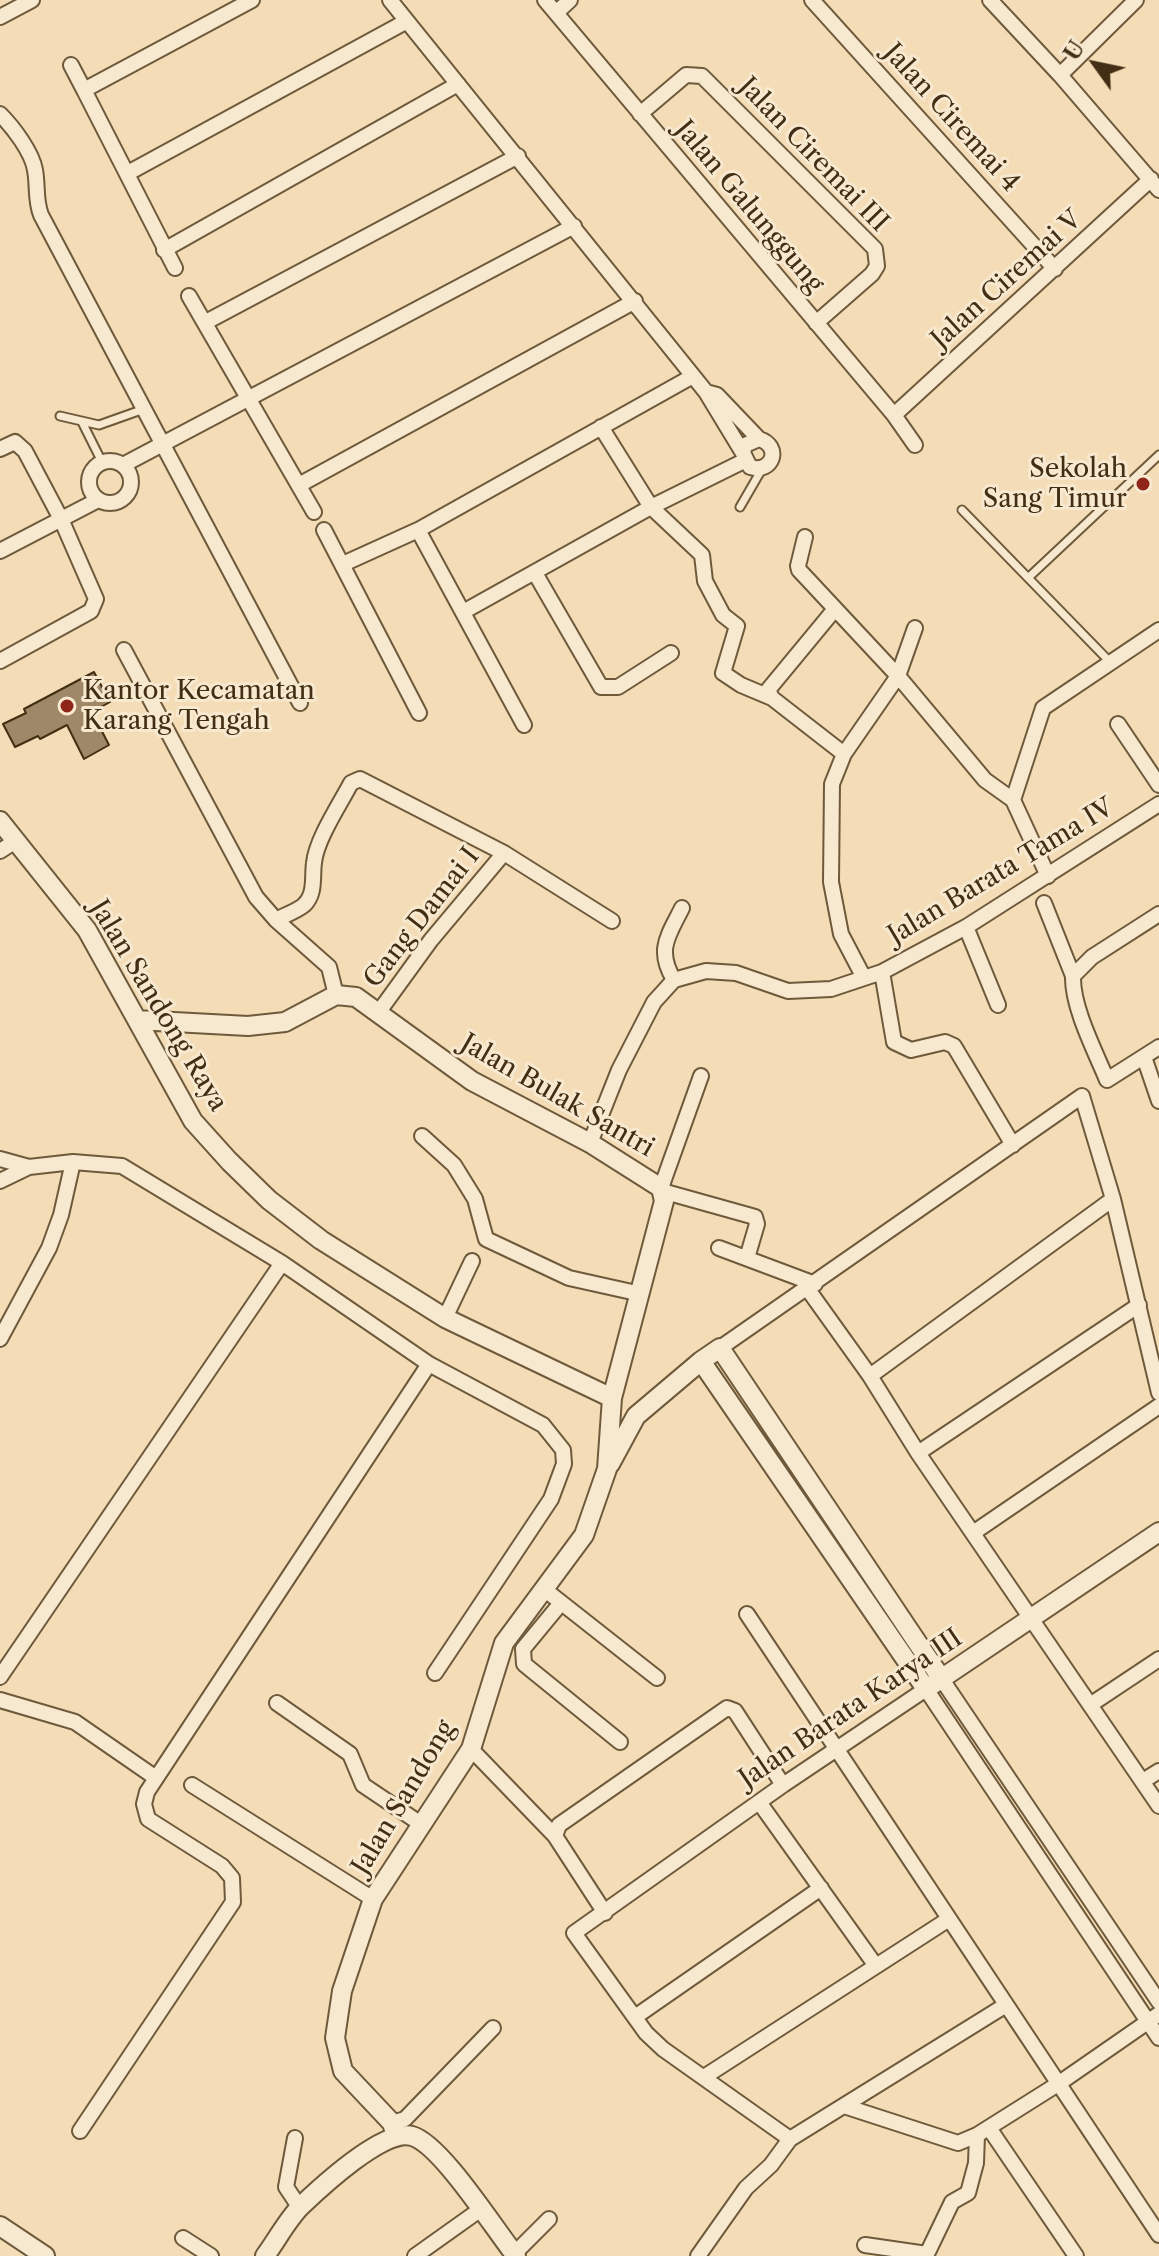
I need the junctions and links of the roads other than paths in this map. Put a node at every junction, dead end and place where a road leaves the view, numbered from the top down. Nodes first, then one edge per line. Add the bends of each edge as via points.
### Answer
1 (32, 0) edge
2 (252, 0) edge
3 (390, 0) edge
4 (545, 0) edge
5 (570, 0) edge
6 (812, 0) edge
7 (990, 0) edge
8 (1136, 0) edge
9 (556, 13) junction
10 (0, 17) edge
11 (407, 21) junction
12 (71, 65) dead end
13 (1060, 75) junction
14 (458, 84) junction
15 (84, 90) junction
16 (0, 114) edge
17 (640, 114) junction
18 (518, 156) junction
19 (128, 173) junction
20 (1155, 185) edge
21 (574, 226) junction
22 (164, 250) junction
23 (175, 268) dead end
24 (1055, 269) junction
25 (189, 296) dead end
26 (635, 301) junction
27 (206, 322) junction
28 (816, 323) junction
29 (693, 376) junction
30 (706, 392) junction
31 (249, 398) junction
32 (144, 409) junction
33 (894, 415) junction
34 (60, 416) dead end
35 (82, 422) junction
36 (601, 427) junction
37 (759, 439) junction
38 (161, 443) junction
39 (915, 445) dead end
40 (0, 449) edge
41 (1159, 455) edge
42 (744, 457) junction
43 (102, 462) junction
44 (123, 465) junction
45 (762, 469) junction
46 (299, 485) junction
47 (98, 500) junction
48 (651, 507) junction
49 (740, 507) dead end
50 (962, 510) dead end
51 (314, 512) dead end
52 (61, 519) junction
53 (324, 530) dead end
54 (418, 530) junction
55 (805, 537) dead end
56 (0, 551) edge
57 (343, 564) junction
58 (535, 573) junction
59 (1029, 577) junction
60 (835, 609) junction
61 (463, 612) junction
62 (915, 628) dead end
63 (1159, 630) edge
64 (124, 650) dead end
65 (671, 653) dead end
66 (0, 661) edge
67 (1112, 664) junction
68 (898, 676) junction
69 (772, 698) junction
70 (300, 703) dead end
71 (419, 713) dead end
72 (1118, 724) dead end
73 (524, 725) dead end
74 (844, 754) junction
75 (1159, 785) edge
76 (1013, 800) junction
77 (1159, 804) edge
78 (0, 821) edge
79 (7, 846) edge
80 (504, 853) junction
81 (1048, 876) junction
82 (1044, 903) dead end
83 (682, 908) dead end
84 (1159, 914) edge
85 (276, 920) junction
86 (612, 921) dead end
87 (966, 927) junction
88 (882, 972) junction
89 (863, 976) junction
90 (1073, 976) junction
91 (674, 980) junction
92 (336, 995) junction
93 (998, 1005) dead end
94 (378, 1013) junction
95 (137, 1020) junction
96 (1159, 1047) edge
97 (1144, 1057) junction
98 (701, 1076) dead end
99 (1159, 1101) edge
100 (422, 1136) dead end
101 (590, 1143) junction
102 (1013, 1145) junction
103 (0, 1159) edge
104 (73, 1162) junction
105 (29, 1167) junction
106 (0, 1181) edge
107 (661, 1189) junction
108 (1113, 1199) junction
109 (719, 1248) dead end
110 (747, 1258) junction
111 (472, 1261) dead end
112 (282, 1263) junction
113 (811, 1286) junction
114 (641, 1294) junction
115 (1139, 1305) junction
116 (445, 1318) junction
117 (0, 1339) edge
118 (720, 1348) junction
119 (701, 1361) junction
120 (429, 1364) junction
121 (870, 1376) junction
122 (1159, 1393) edge
123 (612, 1398) junction
124 (1159, 1406) edge
125 (918, 1453) junction
126 (607, 1469) junction
127 (1159, 1532) edge
128 (973, 1533) junction
129 (544, 1589) junction
130 (561, 1603) junction
131 (747, 1614) dead end
132 (1030, 1618) junction
133 (1159, 1659) edge
134 (435, 1673) dead end
135 (0, 1677) edge
136 (657, 1678) dead end
137 (933, 1684) junction
138 (0, 1700) edge
139 (277, 1703) dead end
140 (1090, 1705) junction
141 (620, 1742) dead end
142 (471, 1749) junction
143 (836, 1750) junction
144 (1159, 1771) edge
145 (156, 1778) junction
146 (1143, 1781) junction
147 (192, 1785) dead end
148 (783, 1785) junction
149 (759, 1802) junction
150 (1159, 1806) edge
151 (421, 1824) junction
152 (555, 1836) junction
153 (821, 1888) junction
154 (373, 1899) junction
155 (605, 1913) junction
156 (949, 1919) junction
157 (876, 1966) junction
158 (1159, 2002) edge
159 (1006, 2005) junction
160 (635, 2017) junction
161 (1154, 2018) edge
162 (493, 2028) dead end
163 (1159, 2038) edge
164 (704, 2077) junction
165 (1058, 2084) junction
166 (844, 2106) junction
167 (394, 2130) junction
168 (80, 2131) dead end
169 (983, 2131) junction
170 (295, 2138) dead end
171 (790, 2139) junction
172 (300, 2208) junction
173 (481, 2209) junction
174 (549, 2219) dead end
175 (0, 2226) edge
176 (1159, 2235) edge
177 (183, 2238) dead end
178 (865, 2245) dead end
179 (515, 2255) edge
180 (45, 2256) edge
181 (211, 2256) edge
182 (265, 2256) edge
183 (415, 2256) edge
184 (698, 2256) edge
185 (1076, 2256) edge

1 - 10 street
2 - 15 street
3 - 11 street
4 - 9 street, Jalan Galunggung
5 - 9 street
6 - 24 street, Jalan Ciremai 4
7 - 13 street
8 - 13 street
9 - 17 street, Jalan Galunggung
11 - 14 street
11 - 19 street
12 - 15 street
13 - 20 street
14 - 18 street
14 - 22 street
15 - 19 street
16 - 32 street via 35,166 41,215
17 - 28 street, Jalan Galunggung
17 - 28 street, Jalan Ciremai III via 686,75 702,76 875,249 877,266 872,274
18 - 21 street
18 - 27 street
19 - 22 street
20 - 24 street, Jalan Ciremai V
21 - 26 street
21 - 31 street
22 - 23 street
24 - 33 street, Jalan Ciremai V
25 - 27 street
26 - 29 street
26 - 46 street
27 - 31 street
28 - 33 street, Jalan Galunggung
29 - 30 street
29 - 36 street
30 - 37 street via 717,395
30 - 42 street
31 - 38 street
31 - 46 street
32 - 35 lane via 99,425
32 - 38 street
33 - 39 street, Jalan Galunggung
34 - 35 lane
35 - 43 lane
36 - 48 street
36 - 54 street
37 - 42 street via 745,445
37 - 45 street via 772,447 774,455
38 - 44 street
38 - 70 street
40 - 52 street via 15,442 25,451
41 - 59 lane
42 - 45 street via 750,467
42 - 48 street
43 - 44 street
43 - 47 street via 89,480
44 - 47 street via 130,488 122,499
45 - 49 lane
46 - 51 street
47 - 52 street
48 - 58 street
48 - 69 street via 702,555 705,581 723,615 737,626 723,673
50 - 59 lane
52 - 56 street
52 - 66 street via 96,599 91,611
53 - 57 street
54 - 57 street
54 - 61 street
55 - 60 street via 799,570
57 - 71 street
58 - 61 street
58 - 65 street via 601,687 618,687
59 - 67 lane
60 - 68 street
60 - 69 street via 771,684
61 - 73 street
62 - 68 street
63 - 67 street
64 - 85 street via 256,897
67 - 76 street via 1043,708
68 - 74 street
68 - 76 street via 985,780
69 - 74 street
72 - 75 street
74 - 89 street via 832,784 831,882 841,934
76 - 81 street
77 - 81 street, Jalan Barata Tama IV
78 - 79 street, Jalan Sandong Raya
79 - 95 street, Jalan Sandong Raya via 87,930
80 - 85 street via 360,779 351,783 318,847 308,899
80 - 86 street
80 - 94 street, Gang Damai I
81 - 87 street, Jalan Barata Tama IV
82 - 90 street
83 - 91 street via 665,944 665,965
84 - 90 street via 1092,957
85 - 92 street via 329,967
87 - 88 street, Jalan Barata Tama IV
87 - 93 street
88 - 89 street, Jalan Barata Tama IV
88 - 102 street via 894,1042 911,1050 945,1042 954,1046
89 - 91 street, Jalan Barata Tama IV via 831,989 788,991 736,973 706,971
90 - 97 street via 1079,1008 1107,1080
91 - 101 street via 654,1002
92 - 94 street, Jalan Bulak Santri via 356,997
92 - 95 street via 285,1022 248,1026
94 - 101 street, Jalan Bulak Santri via 472,1081
95 - 116 street, Jalan Sandong Raya via 193,1121 269,1200 379,1279
96 - 97 street
97 - 99 street
98 - 107 street
100 - 114 street via 454,1165 475,1199 486,1239 569,1278
101 - 107 street, Jalan Bulak Santri
102 - 108 street via 1082,1096
102 - 113 street
103 - 105 street
104 - 105 street
104 - 112 street via 122,1166
104 - 117 street via 49,1248
105 - 106 street
107 - 110 street via 755,1217
107 - 114 street, Jalan Bulak Santri via 664,1201
108 - 115 street
108 - 121 street
109 - 110 street
110 - 113 street
111 - 116 street
112 - 120 street
112 - 135 street
113 - 118 street
113 - 121 street
114 - 123 street, Jalan Bulak Santri
115 - 122 street
115 - 125 street
116 - 123 street, Jalan Sandong Raya
118 - 119 street
118 - 137 street
119 - 126 street via 636,1416
119 - 137 street
120 - 134 street via 543,1425 563,1450 564,1464 551,1499
120 - 145 street
121 - 125 street
123 - 126 street, Jalan Sandong
124 - 128 street
125 - 128 street
126 - 129 street, Jalan Sandong via 584,1535
127 - 132 street, Jalan Barata Karya III
128 - 132 street
129 - 130 street
129 - 142 street, Jalan Sandong via 504,1643
130 - 136 street
130 - 141 street via 523,1649 524,1664
131 - 143 street
132 - 137 street, Jalan Barata Karya III
132 - 140 street
133 - 140 street
137 - 143 street, Jalan Barata Karya III
137 - 158 street
137 - 161 street
138 - 145 street via 75,1722
139 - 151 street via 350,1754 363,1785
140 - 146 street
142 - 151 street, Jalan Sandong
142 - 152 street
143 - 148 street, Jalan Barata Karya III
143 - 156 street
144 - 146 street
145 - 168 street via 144,1804 148,1819 222,1866 232,1878 233,1902
146 - 150 street
147 - 154 street
148 - 149 street, Jalan Barata Karya III
148 - 152 street via 735,1711 727,1708 559,1825
149 - 153 street
149 - 155 street, Jalan Barata Karya III
151 - 154 street, Jalan Sandong
152 - 155 street
153 - 157 street
153 - 160 street
154 - 167 street, Jalan Sandong via 342,1991 335,2038 343,2071
155 - 160 street, Jalan Barata Karya III via 574,1933
156 - 157 street
156 - 159 street
157 - 164 street
159 - 165 street
159 - 166 street
160 - 164 street via 663,2049
161 - 163 street
161 - 165 street
162 - 167 street
164 - 171 street
165 - 169 street
165 - 176 street
166 - 169 street via 958,2143
166 - 171 street
167 - 172 street
167 - 173 street via 433,2149
169 - 178 street via 968,2193 952,2202 927,2254
169 - 185 street
170 - 172 street via 286,2187
171 - 184 street via 746,2188
172 - 182 street
173 - 179 street
173 - 183 street
174 - 179 street
175 - 180 street
177 - 181 street

